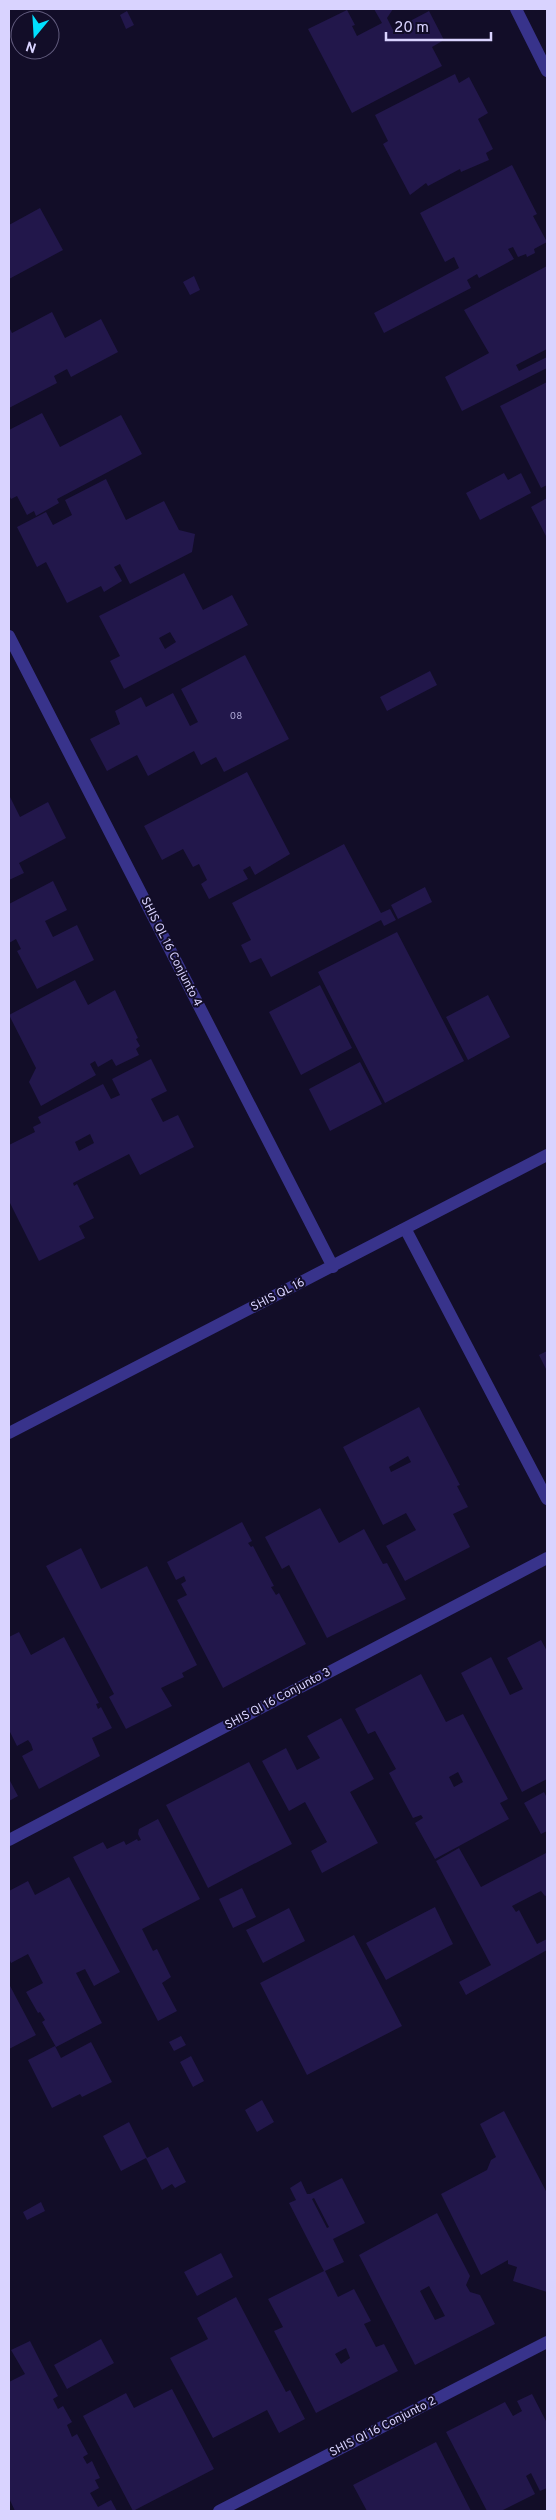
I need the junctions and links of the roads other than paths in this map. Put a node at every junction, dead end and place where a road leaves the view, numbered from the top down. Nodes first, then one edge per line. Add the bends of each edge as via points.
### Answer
1 (516, 9) edge
2 (547, 70) edge
3 (9, 636) edge
4 (547, 1156) edge
5 (406, 1230) junction
6 (333, 1267) junction
7 (9, 1433) edge
8 (547, 1499) edge
9 (547, 1558) edge
10 (9, 1840) edge
11 (547, 2342) edge
12 (218, 2511) edge

1 - 2 street
3 - 6 street, SHIS QL 16 Conjunto 4
4 - 5 street, SHIS QL 16
5 - 6 street, SHIS QL 16
5 - 8 street
6 - 7 street, SHIS QL 16
9 - 10 street, SHIS QI 16 Conjunto 3
11 - 12 street, SHIS QI 16 Conjunto 2

